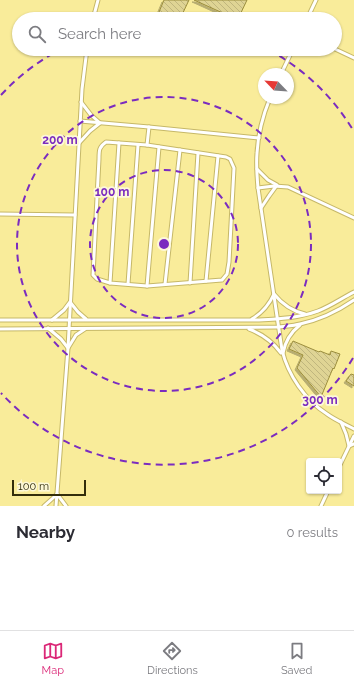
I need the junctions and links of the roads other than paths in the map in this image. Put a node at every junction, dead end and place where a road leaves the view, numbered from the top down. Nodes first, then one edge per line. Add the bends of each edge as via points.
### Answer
1 (98, 0) edge
2 (316, 0) edge
3 (95, 12) edge
4 (311, 12) edge
5 (342, 52) edge
6 (86, 56) edge
7 (290, 56) edge
8 (354, 58) edge
9 (285, 68) edge
10 (81, 102) junction
11 (268, 104) edge
12 (80, 121) junction
13 (100, 123) junction
14 (149, 127) junction
15 (259, 138) junction
16 (79, 143) junction
17 (119, 143) junction
18 (138, 145) junction
19 (148, 145) junction
20 (159, 147) junction
21 (180, 150) junction
22 (198, 153) junction
23 (218, 156) junction
24 (257, 168) junction
25 (278, 185) junction
26 (258, 188) junction
27 (261, 208) junction
28 (0, 214) edge
29 (75, 215) junction
30 (354, 218) edge
31 (206, 282) junction
32 (110, 283) junction
33 (190, 283) junction
34 (128, 284) junction
35 (166, 284) junction
36 (147, 286) junction
37 (354, 292) edge
38 (274, 294) junction
39 (354, 300) edge
40 (70, 302) junction
41 (307, 314) junction
42 (278, 319) junction
43 (0, 320) edge
44 (52, 320) junction
45 (69, 320) junction
46 (88, 320) junction
47 (250, 320) junction
48 (301, 324) junction
49 (278, 327) junction
50 (48, 328) junction
51 (69, 328) junction
52 (86, 328) junction
53 (248, 328) junction
54 (0, 329) edge
55 (68, 348) junction
56 (283, 355) junction
57 (341, 422) junction
58 (354, 429) edge
59 (354, 436) edge
60 (354, 444) edge
61 (349, 446) junction
62 (342, 461) edge
63 (57, 494) junction
64 (327, 494) edge
65 (44, 506) edge
66 (56, 506) edge
67 (66, 506) edge
68 (321, 506) edge

1 - 3 lane
2 - 4 lane
5 - 8 lane
6 - 10 lane
7 - 9 lane
10 - 12 lane
10 - 13 lane
11 - 15 lane
12 - 13 lane
12 - 16 lane
13 - 14 lane
13 - 16 lane
14 - 15 lane
14 - 19 lane
15 - 24 lane
16 - 29 lane
17 - 18 lane
17 - 32 lane
17 - 32 lane via 106,142 101,146 98,159 93,274 97,280
18 - 19 lane
18 - 34 lane
19 - 20 lane
20 - 21 lane
20 - 36 lane
21 - 22 lane
21 - 35 lane
22 - 23 lane
22 - 33 lane
23 - 31 lane
23 - 31 lane via 230,159 234,168 229,262 222,280
24 - 25 lane via 268,180
24 - 26 lane
25 - 26 lane
25 - 27 lane
25 - 30 lane via 293,189
26 - 27 lane
27 - 38 lane
28 - 29 lane
29 - 40 lane
31 - 33 lane
32 - 34 lane
33 - 35 lane
34 - 36 lane
35 - 36 lane
37 - 41 lane via 331,305
38 - 41 lane via 286,306
38 - 42 lane
38 - 47 lane via 265,309
39 - 48 lane via 330,314
40 - 44 lane
40 - 45 lane
40 - 46 lane
41 - 42 lane
42 - 47 lane
42 - 49 lane
43 - 44 lane
44 - 45 lane
45 - 46 lane
45 - 51 lane
46 - 47 lane
48 - 49 lane
48 - 56 lane via 290,335
49 - 53 lane
49 - 56 lane
50 - 51 lane
50 - 54 lane
50 - 55 lane
51 - 52 lane
51 - 55 lane
52 - 53 lane
52 - 55 lane via 76,335
53 - 56 lane via 265,337
55 - 63 lane
56 - 57 lane via 290,372 306,396 326,414
57 - 58 lane
57 - 61 lane
59 - 61 lane
60 - 61 lane
61 - 62 lane
63 - 65 lane
63 - 66 lane
63 - 67 lane
64 - 68 lane

